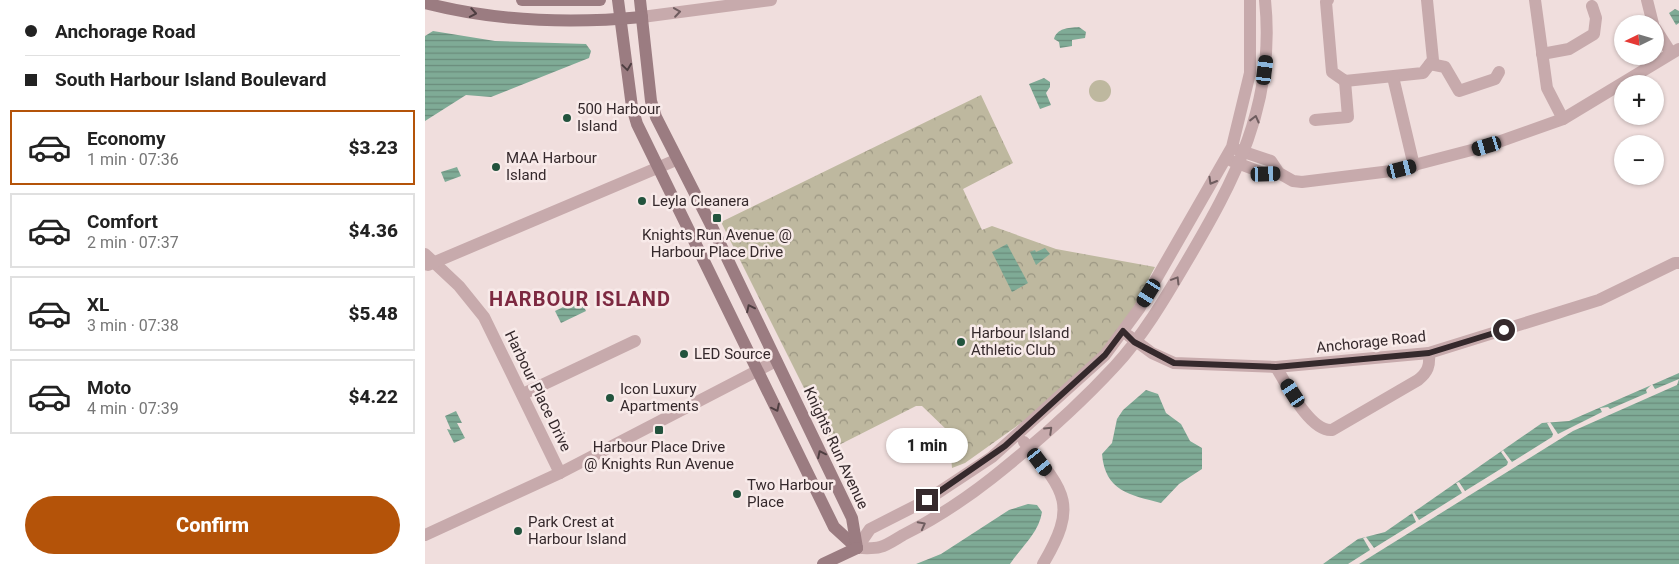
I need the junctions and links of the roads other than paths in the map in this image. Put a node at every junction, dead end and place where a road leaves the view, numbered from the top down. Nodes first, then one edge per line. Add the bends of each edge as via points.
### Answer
1 (522, 0) edge
2 (600, 0) edge
3 (618, 0) edge
4 (640, 0) edge
5 (771, 0) edge
6 (1250, 0) edge
7 (1265, 0) edge
8 (1328, 0) edge
9 (1427, 0) edge
10 (1535, 0) edge
11 (1647, 0) edge
12 (738, 2) edge
13 (425, 3) edge
14 (1592, 6) dead end
15 (1651, 15) edge
16 (642, 17) junction
17 (620, 19) junction
18 (1664, 38) edge
19 (1675, 51) edge
20 (1542, 54) junction
21 (1430, 64) junction
22 (1499, 72) dead end
23 (1393, 77) junction
24 (1345, 81) junction
25 (1563, 119) junction
26 (1315, 120) dead end
27 (666, 139) junction
28 (648, 148) junction
29 (1229, 152) junction
30 (1245, 152) junction
31 (676, 160) junction
32 (1239, 165) junction
33 (1414, 166) junction
34 (658, 168) junction
35 (1279, 173) junction
36 (724, 252) junction
37 (428, 261) edge
38 (705, 263) junction
39 (1677, 263) edge
40 (1123, 331) junction
41 (635, 341) dead end
42 (1134, 342) junction
43 (1429, 353) junction
44 (776, 361) junction
45 (1276, 367) junction
46 (758, 371) junction
47 (523, 394) junction
48 (1018, 435) junction
49 (1029, 448) junction
50 (560, 473) junction
51 (425, 535) edge
52 (857, 548) junction
53 (823, 564) edge
54 (1043, 564) edge

1 - 2 street
3 - 17 street
4 - 16 street, Knights Run Avenue
5 - 12 street
6 - 29 street via 1250,73
30 -> 7 street via 1256,118 1266,60
8 - 24 street via 1332,72
9 - 21 street via 1433,60
10 - 20 street
11 - 15 street
16 -> 12 street
13 -> 17 street via 505,17
14 - 20 street via 1596,18 1594,34 1569,49
16 - 17 street
16 - 27 street, Knights Run Avenue via 651,101
17 -> 28 street via 632,107
18 - 19 street
19 - 25 street
20 - 25 street via 1547,88
21 - 22 street via 1445,68 1459,90 1495,79
21 - 23 street via 1423,73
23 - 24 street
23 - 33 street
24 - 26 street via 1348,117
25 - 33 street via 1487,146
27 - 28 street
27 - 31 street, Knights Run Avenue
28 - 34 street
29 - 30 street
29 - 32 street
29 -> 40 street via 1159,277
30 - 32 street
30 - 35 street via 1271,161
31 - 34 street
31 - 36 street, Knights Run Avenue
32 - 35 street via 1266,174
42 -> 32 street via 1168,294
33 - 35 street via 1366,176 1311,182 1293,181
34 - 37 street
34 - 38 street
36 - 38 street
44 -> 36 street, Knights Run Avenue
37 - 47 street, Harbour Place Drive via 459,286 484,316
38 - 46 street
39 - 43 street, Anchorage Road via 1599,300
40 - 42 street, Anchorage Road
40 - 48 street via 1105,355
41 - 47 street
42 - 45 street, Anchorage Road via 1174,363
49 -> 42 street via 1116,365
43 - 45 street, Anchorage Road
43 - 45 street via 1427,372 1418,380 1325,431 1309,418
44 - 46 street, Harbour Place Drive
52 -> 44 street, Knights Run Avenue via 852,518
46 - 50 street, Harbour Place Drive
46 -> 52 street via 834,527
47 - 50 street, Harbour Place Drive
48 - 49 street
48 - 52 street via 992,457 927,500 870,529
52 -> 49 street via 879,548 941,515
49 - 54 street via 1061,490 1065,510 1062,526
50 - 51 street
52 - 53 street

